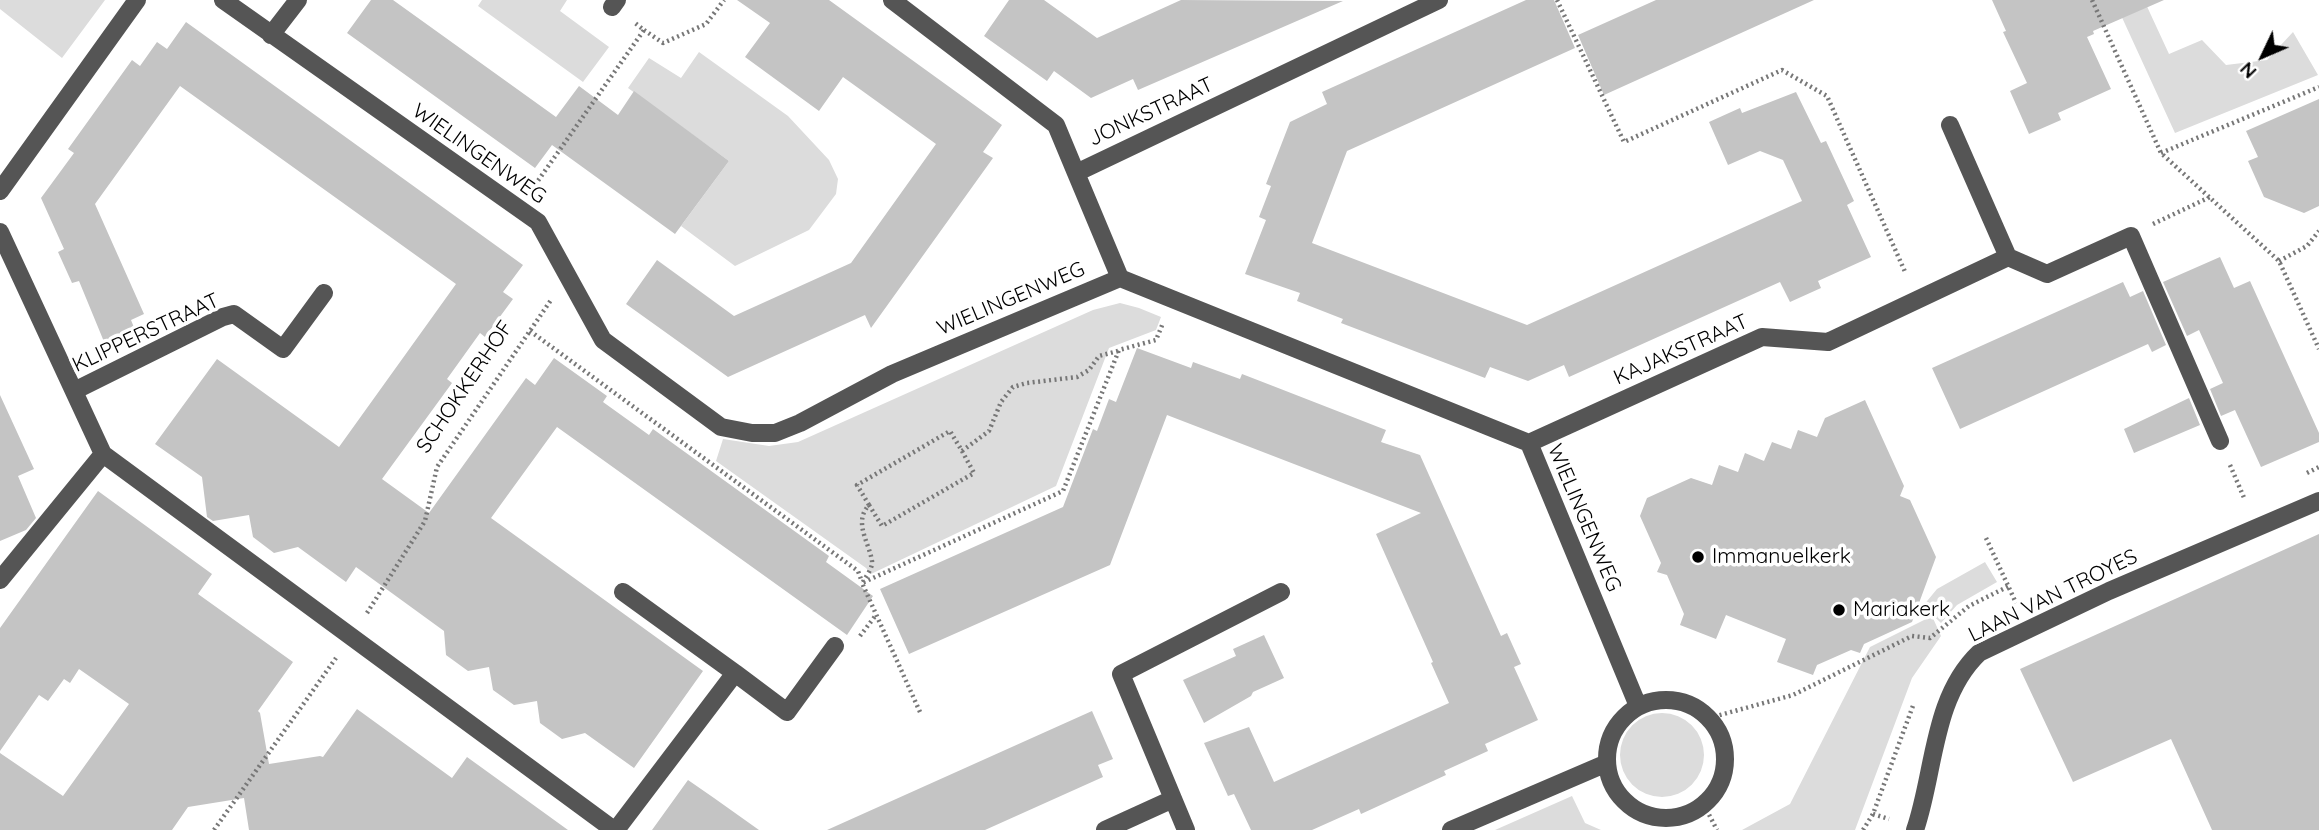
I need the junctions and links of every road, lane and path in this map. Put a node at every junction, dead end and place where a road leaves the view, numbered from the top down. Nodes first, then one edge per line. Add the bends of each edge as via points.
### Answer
1 (137, 0) edge
2 (223, 0) edge
3 (298, 0) edge
4 (724, 0) edge
5 (892, 0) edge
6 (1439, 0) edge
7 (1557, 0) edge
8 (2092, 0) edge
9 (614, 3) edge
10 (644, 30) junction
11 (271, 35) junction
12 (2319, 87) edge
13 (1950, 125) dead end
14 (2161, 153) junction
15 (1076, 173) junction
16 (0, 191) edge
17 (2210, 197) junction
18 (518, 209) junction
19 (2154, 224) dead end
20 (0, 232) edge
21 (2319, 232) edge
22 (2008, 257) junction
23 (2279, 261) junction
24 (567, 276) junction
25 (1120, 278) junction
26 (324, 293) dead end
27 (1173, 300) junction
28 (1918, 300) junction
29 (530, 331) junction
30 (2319, 349) edge
31 (1119, 350) junction
32 (74, 391) junction
33 (2220, 441) joint
34 (1529, 443) junction
35 (962, 451) junction
36 (103, 454) junction
37 (2245, 500) dead end
38 (2319, 501) edge
39 (869, 505) junction
40 (1986, 538) dead end
41 (0, 580) edge
42 (862, 583) junction
43 (2009, 586) junction
44 (623, 592) dead end
45 (1281, 592) dead end
46 (2016, 603) dead end
47 (351, 637) junction
48 (835, 646) dead end
49 (735, 673) junction
50 (1638, 706) junction
51 (920, 712) dead end
52 (1709, 718) junction
53 (1606, 763) junction
54 (1173, 799) junction
55 (1704, 805) junction
56 (1917, 829) edge
57 (214, 830) edge
58 (615, 830) edge
59 (1105, 830) edge
60 (1186, 830) edge
61 (1451, 830) edge
62 (1717, 830) edge

1 - 16 street
2 - 11 street, WIELINGENWEG
3 - 11 street
4 - 10 path via 706,24 663,43
5 - 15 street, JONKSTRAAT via 1056,125
6 - 15 street, JONKSTRAAT
7 - 28 path via 1624,142 1782,70 1827,96
8 - 14 path
9 - 10 path
10 - 18 path
11 - 18 street, WIELINGENWEG
12 - 14 path
13 - 22 street
14 - 17 path
15 - 25 street, WIELINGENWEG
17 - 19 path
17 - 23 path
18 - 24 street, WIELINGENWEG via 538,222
20 - 32 street, KLIPPERSTRAAT
21 - 23 path via 2307,246
22 - 28 street, KAJAKSTRAAT
22 - 33 street via 2048,274 2131,236
23 - 30 path
24 - 25 street, WIELINGENWEG via 603,340 721,426 763,433 800,423 892,374
24 - 29 path, SCHOKKERHOF
25 - 27 street, WIELINGENWEG
26 - 32 street, KLIPPERSTRAAT via 283,349 234,314
27 - 31 path via 1156,340
27 - 34 street, WIELINGENWEG
28 - 34 street, KAJAKSTRAAT via 1828,342 1762,337
29 - 42 path via 858,571
29 - 47 path, SCHOKKERHOF via 437,467 425,521
31 - 35 path via 1099,356 1077,377 1013,387 989,431
31 - 42 path via 1063,491
32 - 36 street, KLIPPERSTRAAT
33 - 37 path
34 - 50 street, WIELINGENWEG
35 - 39 path via 950,431 857,485
35 - 39 path via 974,473 881,526
36 - 41 street
36 - 47 street
38 - 56 street, LAAN VAN TROYES via 2109,591 1979,653 1961,675 1945,712
39 - 42 path via 861,520 872,561
40 - 43 path
42 - 51 path
43 - 46 path
43 - 52 path via 1969,606 1930,638 1912,636 1793,695
44 - 49 street
45 - 54 street via 1121,674
47 - 57 path, SCHOKKERHOF
47 - 58 street
48 - 49 street via 787,712
49 - 58 street
50 - 52 street via 1675,700
50 - 53 street via 1614,730
52 - 55 street via 1720,734 1725,763 1717,791
53 - 55 street via 1620,798 1634,810 1670,819
53 - 61 street
54 - 59 street
54 - 60 street
55 - 62 path

